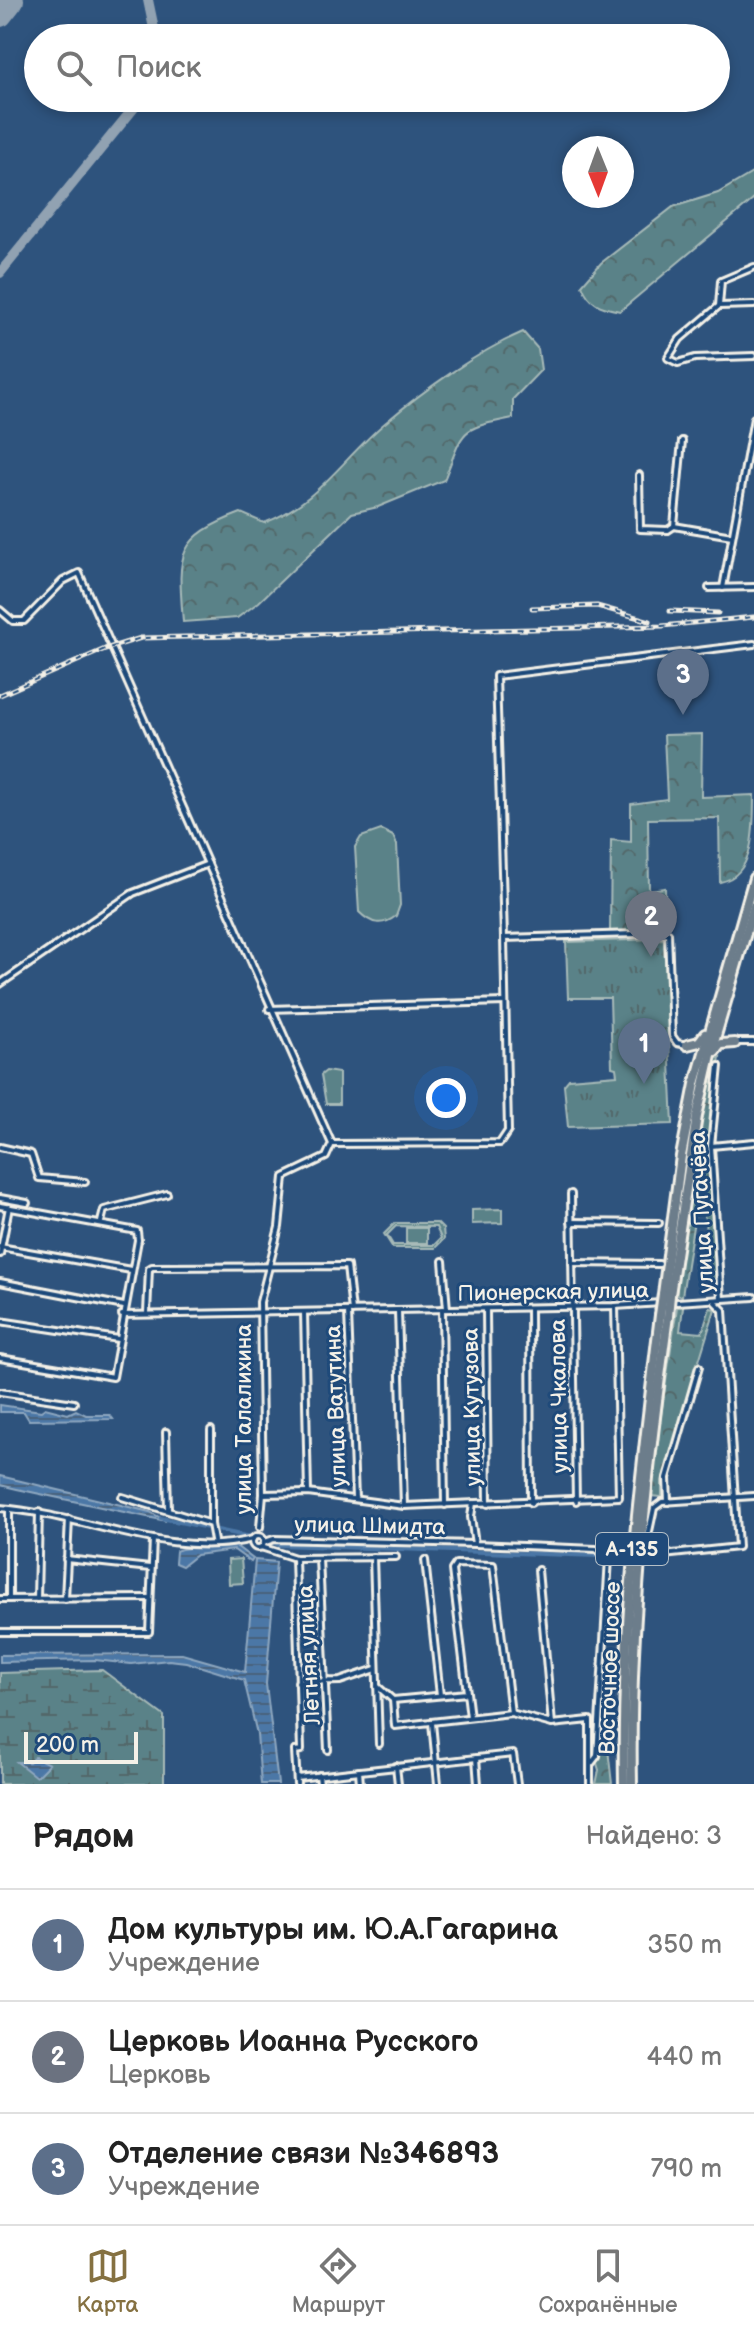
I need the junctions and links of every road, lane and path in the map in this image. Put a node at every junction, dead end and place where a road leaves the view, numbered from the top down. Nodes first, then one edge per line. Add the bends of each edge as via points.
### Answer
1 (754, 267) edge
2 (754, 305) edge
3 (719, 306) junction
4 (754, 356) edge
5 (754, 418) edge
6 (682, 441) dead end
7 (639, 475) dead end
8 (674, 526) junction
9 (732, 536) junction
10 (754, 587) edge
11 (709, 588) dead end
12 (723, 588) junction
13 (0, 610) edge
14 (754, 644) edge
15 (208, 864) junction
16 (754, 878) edge
17 (754, 906) edge
18 (504, 938) junction
19 (734, 959) junction
20 (0, 984) edge
21 (505, 1002) junction
22 (725, 1006) junction
23 (269, 1009) junction
24 (715, 1011) junction
25 (754, 1042) edge
26 (735, 1043) junction
27 (687, 1045) junction
28 (719, 1066) dead end
29 (706, 1077) junction
30 (695, 1084) junction
31 (754, 1142) edge
32 (332, 1144) junction
33 (711, 1146) junction
34 (0, 1147) edge
35 (685, 1157) junction
36 (85, 1182) dead end
37 (167, 1194) dead end
38 (571, 1194) dead end
39 (0, 1198) edge
40 (27, 1203) dead end
41 (0, 1206) edge
42 (9, 1207) junction
43 (101, 1222) junction
44 (571, 1222) junction
45 (659, 1223) dead end
46 (1, 1247) edge
47 (0, 1254) edge
48 (443, 1261) dead end
49 (572, 1263) junction
50 (659, 1264) dead end
51 (269, 1266) junction
52 (131, 1270) junction
53 (0, 1282) edge
54 (754, 1297) edge
55 (721, 1300) junction
56 (712, 1301) junction
57 (124, 1306) junction
58 (615, 1306) junction
59 (572, 1307) junction
60 (530, 1308) junction
61 (722, 1308) junction
62 (444, 1309) junction
63 (486, 1310) junction
64 (259, 1311) junction
65 (304, 1311) junction
66 (398, 1311) junction
67 (350, 1312) junction
68 (147, 1313) junction
69 (122, 1315) junction
70 (664, 1315) junction
71 (0, 1321) edge
72 (118, 1339) junction
73 (0, 1358) edge
74 (699, 1367) dead end
75 (0, 1392) edge
76 (74, 1403) dead end
77 (211, 1430) dead end
78 (166, 1432) dead end
79 (308, 1493) junction
80 (263, 1494) junction
81 (754, 1496) edge
82 (122, 1497) dead end
83 (737, 1497) junction
84 (355, 1499) junction
85 (576, 1501) junction
86 (665, 1502) junction
87 (473, 1503) junction
88 (531, 1503) junction
89 (488, 1504) junction
90 (445, 1505) junction
91 (404, 1506) junction
92 (0, 1508) edge
93 (9, 1509) junction
94 (168, 1510) junction
95 (39, 1512) junction
96 (69, 1519) junction
97 (211, 1524) junction
98 (648, 1536) dead end
99 (153, 1539) junction
100 (214, 1541) junction
101 (258, 1541) junction
102 (475, 1544) junction
103 (663, 1555) dead end
104 (373, 1557) junction
105 (396, 1557) dead end
106 (295, 1558) junction
107 (319, 1558) junction
108 (66, 1559) junction
109 (425, 1560) dead end
110 (150, 1568) junction
111 (538, 1570) dead end
112 (149, 1598) junction
113 (0, 1599) edge
114 (9, 1599) junction
115 (37, 1599) junction
116 (65, 1599) junction
117 (0, 1632) edge
118 (376, 1669) junction
119 (325, 1681) junction
120 (298, 1682) junction
121 (377, 1686) junction
122 (467, 1693) junction
123 (440, 1695) junction
124 (393, 1700) junction
125 (511, 1713) junction
126 (470, 1717) junction
127 (431, 1722) junction
128 (552, 1724) junction
129 (379, 1744) dead end
130 (328, 1750) dead end
131 (476, 1758) junction
132 (436, 1762) junction
133 (590, 1765) junction
134 (396, 1766) junction
135 (359, 1771) junction
136 (319, 1775) junction
137 (297, 1781) edge
138 (320, 1784) edge
139 (360, 1784) edge
140 (398, 1784) edge
141 (438, 1784) edge
142 (478, 1784) edge
143 (517, 1784) edge
144 (590, 1784) edge
145 (624, 1784) edge
146 (632, 1784) edge

1 - 3 street via 724,279
2 - 3 street
3 - 4 street via 680,339 668,358 678,363
5 - 9 street
6 - 8 street
7 - 8 street via 640,529
8 - 9 street
9 - 12 street
10 - 12 street
11 - 12 street
13 - 15 street via 13,621 24,621 63,581 79,573
14 - 18 street via 496,676
15 - 20 street via 133,893
15 - 23 street
16 - 19 highway, А-135
17 - 19 highway, А-135
18 - 21 street
18 - 27 street via 668,933 672,1036
19 - 22 highway, А-135
19 - 24 highway, А-135
21 - 23 street
21 - 32 street via 508,1131 500,1143
22 - 26 highway via 722,1034
22 - 29 highway, А-135
23 - 32 street
24 - 27 highway via 702,1040
24 - 30 highway, А-135
25 - 26 street
26 - 29 highway via 716,1049
27 - 30 highway via 699,1052
28 - 33 street, улица Пугачёва
29 - 35 highway, А-135
30 - 35 highway, А-135
31 - 33 street
32 - 51 street, улица Талалихина via 326,1157 284,1177
33 - 55 street, улица Пугачёва
34 - 36 street via 28,1151 39,1178
35 - 70 highway, А-135, bridge
37 - 43 street via 104,1210
38 - 44 street, улица Чкалова
39 - 40 street
41 - 42 street
42 - 43 street
42 - 46 street
43 - 52 street via 137,1231
44 - 45 street
44 - 49 street, улица Чкалова
46 - 47 street
46 - 52 street
48 - 62 street
49 - 50 street
49 - 59 street, улица Чкалова
51 - 64 street, улица Талалихина
51 - 67 street via 347,1266
51 - 68 street via 152,1267
52 - 57 street
53 - 57 street
54 - 55 street, Пионерская улица
55 - 56 street, Пионерская улица
55 - 61 street, улица Пугачёва
56 - 58 street, Пионерская улица
56 - 61 street, улица Пугачёва
57 - 69 street
58 - 59 street, Пионерская улица
58 - 85 street, улица Шмидта via 619,1496
59 - 60 street, Пионерская улица
59 - 85 street, улица Чкалова
60 - 63 street, Пионерская улица
60 - 88 street
61 - 83 street, улица Пугачёва
62 - 63 street, Пионерская улица
62 - 66 street, Пионерская улица
62 - 90 street
63 - 89 street, улица Кутузова
64 - 65 street, Пионерская улица
64 - 68 street, Пионерская улица
64 - 80 street, улица Талалихина
65 - 67 street, Пионерская улица
65 - 79 street
66 - 67 street, Пионерская улица
66 - 91 street
67 - 84 street, улица Ватутина
68 - 69 street, Пионерская улица
69 - 72 street
70 - 145 highway, Восточное шоссе / А-135 via 629,1580
70 - 146 highway, Восточное шоссе / А-135 via 637,1580
71 - 72 street
72 - 73 street via 113,1377
74 - 86 street
75 - 76 street
77 - 97 street
78 - 94 street
79 - 80 street, улица Шмидта
79 - 84 street, улица Шмидта
80 - 101 street, улица Талалихина
81 - 83 street
82 - 94 street
83 - 86 street
83 - 103 street, улица Пугачёва via 738,1547
84 - 91 street, улица Шмидта
85 - 88 street, улица Шмидта
86 - 98 street via 654,1508
87 - 89 street, улица Шмидта
87 - 90 street, улица Шмидта
87 - 102 street, улица Шмидта
88 - 89 street, улица Шмидта
90 - 91 street, улица Шмидта
92 - 93 street
93 - 95 street
93 - 114 street
94 - 97 street
95 - 96 street
95 - 115 street
96 - 99 street
96 - 108 street
97 - 100 street
99 - 100 street
99 - 110 street
100 - 101 street
101 - 102 street, улица Шмидта
101 - 106 street
102 - 133 street, улица Шмидта via 596,1549 607,1554 597,1756
104 - 105 street
104 - 107 street
104 - 118 street
106 - 107 street
106 - 120 street
107 - 119 street, Летняя улица
108 - 110 street
108 - 116 street
109 - 123 street
110 - 112 street
111 - 128 street
112 - 116 street
112 - 117 street via 149,1632
113 - 114 street
114 - 115 street
115 - 116 street
118 - 119 street
118 - 121 street
119 - 120 street
119 - 130 street, Летняя улица
120 - 137 street
121 - 124 street
121 - 129 street
122 - 123 street
122 - 125 street via 453,1565 493,1565
122 - 126 street
123 - 124 street
124 - 127 street via 395,1726
125 - 126 street
125 - 128 street
126 - 127 street
127 - 132 street
128 - 133 street via 590,1720
131 - 132 street
131 - 142 street
131 - 143 street via 513,1754
132 - 134 street
132 - 141 street
133 - 144 street
134 - 135 street
134 - 140 street
135 - 136 street
135 - 139 street
136 - 137 street
136 - 138 street

